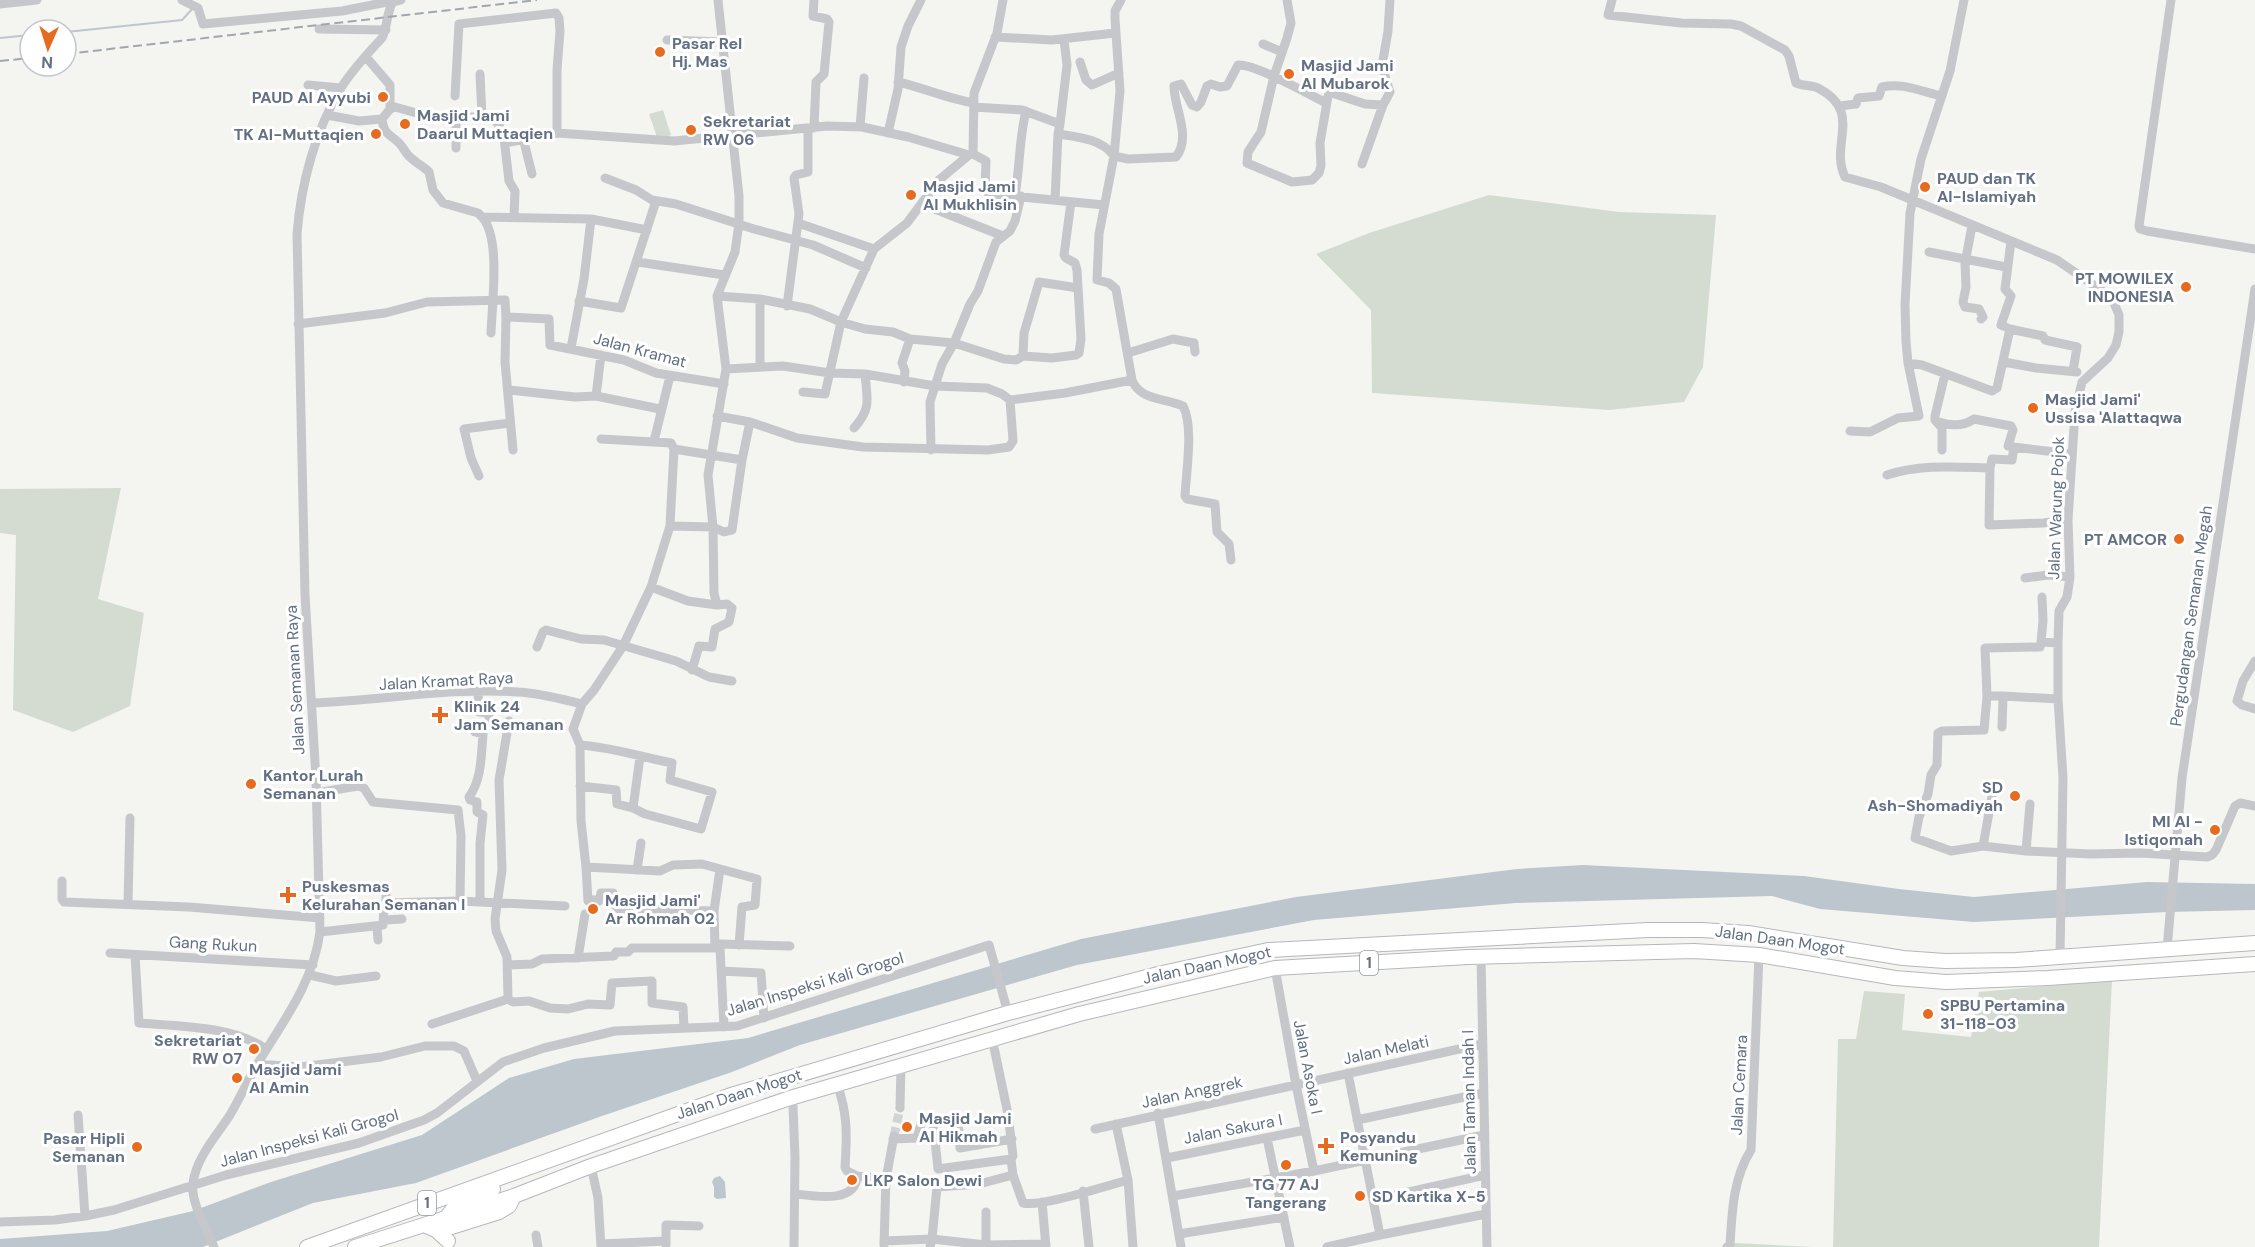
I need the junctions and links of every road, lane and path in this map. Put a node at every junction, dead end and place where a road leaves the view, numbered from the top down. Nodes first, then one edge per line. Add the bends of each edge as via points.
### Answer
1 (37, 0) edge
2 (183, 0) edge
3 (718, 0) edge
4 (814, 0) edge
5 (921, 0) edge
6 (1003, 0) edge
7 (1121, 0) edge
8 (1287, 0) edge
9 (1390, 0) edge
10 (1612, 0) edge
11 (1964, 0) edge
12 (2171, 0) edge
13 (392, 2) edge
14 (0, 4) edge
15 (319, 29) dead end
16 (386, 30) junction
17 (1115, 33) junction
18 (995, 37) junction
19 (667, 40) dead end
20 (1064, 40) junction
21 (723, 42) junction
22 (1263, 44) dead end
23 (1282, 52) junction
24 (366, 57) junction
25 (1080, 62) dead end
26 (1119, 73) junction
27 (480, 74) dead end
28 (1274, 76) junction
29 (864, 78) dead end
30 (898, 82) junction
31 (308, 85) dead end
32 (341, 88) junction
33 (455, 96) dead end
34 (1942, 96) junction
35 (1326, 103) junction
36 (974, 105) junction
37 (1383, 105) junction
38 (1840, 106) junction
39 (390, 109) junction
40 (1026, 111) junction
41 (327, 115) junction
42 (456, 117) junction
43 (482, 117) junction
44 (382, 119) junction
45 (1060, 123) junction
46 (860, 127) junction
47 (811, 128) junction
48 (557, 133) junction
49 (888, 133) junction
50 (1058, 134) junction
51 (732, 136) junction
52 (523, 138) junction
53 (505, 143) junction
54 (456, 148) dead end
55 (971, 155) junction
56 (1114, 156) junction
57 (1362, 164) dead end
58 (532, 174) dead end
59 (605, 178) dead end
60 (1018, 196) junction
61 (1055, 200) junction
62 (656, 201) junction
63 (1912, 201) junction
64 (1071, 202) junction
65 (922, 204) junction
66 (1104, 205) junction
67 (482, 217) junction
68 (514, 217) junction
69 (591, 219) junction
70 (739, 223) junction
71 (798, 223) junction
72 (1972, 226) junction
73 (647, 230) junction
74 (1003, 236) junction
75 (795, 241) junction
76 (2011, 241) junction
77 (874, 249) junction
78 (2255, 249) edge
79 (1929, 252) dead end
80 (1966, 258) junction
81 (638, 262) junction
82 (866, 267) junction
83 (2006, 267) junction
84 (724, 275) junction
85 (1078, 288) junction
86 (2255, 289) edge
87 (717, 296) junction
88 (760, 299) junction
89 (492, 300) junction
90 (579, 301) junction
91 (787, 306) junction
92 (506, 317) junction
93 (1981, 320) dead end
94 (841, 322) junction
95 (298, 324) junction
96 (2010, 329) junction
97 (491, 333) dead end
98 (910, 339) junction
99 (954, 343) junction
100 (571, 348) junction
101 (1195, 352) dead end
102 (1128, 353) junction
103 (601, 355) junction
104 (1023, 356) junction
105 (2004, 362) junction
106 (1908, 363) junction
107 (760, 367) junction
108 (726, 369) junction
109 (2073, 372) junction
110 (830, 373) junction
111 (865, 374) junction
112 (1945, 374) junction
113 (670, 376) junction
114 (2088, 376) junction
115 (1132, 380) junction
116 (904, 382) junction
117 (724, 384) junction
118 (935, 386) junction
119 (509, 390) junction
120 (803, 392) dead end
121 (596, 396) junction
122 (1010, 400) junction
123 (660, 409) junction
124 (717, 416) junction
125 (1919, 416) junction
126 (1937, 421) junction
127 (750, 422) junction
128 (510, 423) junction
129 (854, 428) dead end
130 (1850, 431) dead end
131 (601, 439) dead end
132 (654, 441) junction
133 (2014, 447) junction
134 (674, 449) junction
135 (513, 450) dead end
136 (931, 450) junction
137 (1942, 450) dead end
138 (2071, 454) junction
139 (711, 455) junction
140 (742, 460) junction
141 (1990, 468) junction
142 (1887, 475) dead end
143 (478, 476) dead end
144 (2068, 520) junction
145 (670, 526) junction
146 (713, 527) junction
147 (1231, 560) dead end
148 (2070, 577) junction
149 (2025, 578) dead end
150 (651, 587) junction
151 (2042, 597) dead end
152 (717, 605) junction
153 (2041, 642) junction
154 (2058, 643) junction
155 (623, 646) junction
156 (537, 647) dead end
157 (2255, 661) edge
158 (692, 670) junction
159 (732, 681) dead end
160 (478, 692) junction
161 (1986, 696) junction
162 (2003, 696) junction
163 (2058, 699) junction
164 (312, 703) junction
165 (582, 704) junction
166 (2255, 709) edge
167 (509, 721) dead end
168 (2002, 727) dead end
169 (580, 745) junction
170 (640, 757) junction
171 (580, 786) junction
172 (316, 793) junction
173 (1992, 796) dead end
174 (2030, 804) dead end
175 (2255, 806) edge
176 (633, 808) junction
177 (130, 818) dead end
178 (641, 843) dead end
179 (1983, 846) junction
180 (2026, 851) junction
181 (2061, 852) junction
182 (2178, 858) junction
183 (586, 867) junction
184 (720, 869) junction
185 (637, 870) junction
186 (62, 881) dead end
187 (386, 890) dead end
188 (460, 901) junction
189 (480, 902) junction
190 (498, 902) junction
191 (128, 903) junction
192 (386, 903) junction
193 (565, 906) dead end
194 (714, 911) junction
195 (585, 914) dead end
196 (320, 918) junction
197 (402, 919) dead end
198 (385, 920) junction
199 (377, 927) junction
200 (320, 932) junction
201 (378, 940) dead end
202 (1812, 943) junction
203 (2255, 943) edge
204 (2167, 944) junction
205 (739, 945) junction
206 (790, 946) dead end
207 (717, 948) junction
208 (1849, 949) junction
209 (110, 953) dead end
210 (135, 955) junction
211 (1760, 955) junction
212 (1481, 957) junction
213 (2060, 957) junction
214 (578, 958) junction
215 (1809, 963) junction
216 (2255, 964) edge
217 (508, 965) junction
218 (1275, 968) junction
219 (1844, 969) junction
220 (312, 970) junction
221 (721, 971) junction
222 (376, 976) dead end
223 (508, 999) junction
224 (1007, 1010) junction
225 (764, 1018) junction
226 (432, 1024) dead end
227 (724, 1027) junction
228 (684, 1028) junction
229 (992, 1038) junction
230 (1482, 1044) junction
231 (266, 1049) junction
232 (257, 1064) junction
233 (901, 1065) junction
234 (1348, 1073) junction
235 (477, 1081) junction
236 (837, 1084) junction
237 (1296, 1085) junction
238 (754, 1088) junction
239 (1483, 1093) junction
240 (731, 1095) junction
241 (790, 1098) junction
242 (761, 1107) junction
243 (900, 1108) tunnel mouth
244 (739, 1113) junction
245 (1158, 1113) junction
246 (78, 1115) dead end
247 (1357, 1120) junction
248 (933, 1122) junction
249 (1116, 1124) junction
250 (1095, 1129) dead end
251 (1305, 1130) junction
252 (1484, 1135) junction
253 (1267, 1138) junction
254 (1012, 1139) junction
255 (1167, 1158) junction
256 (1011, 1159) junction
257 (1364, 1161) junction
258 (548, 1162) junction
259 (591, 1166) junction
260 (1314, 1171) junction
261 (1013, 1175) junction
262 (1485, 1175) junction
263 (857, 1176) junction
264 (1275, 1178) junction
265 (886, 1179) junction
266 (1128, 1180) junction
267 (192, 1184) junction
268 (1083, 1191) junction
269 (796, 1194) junction
270 (1173, 1196) junction
271 (1372, 1200) junction
272 (1042, 1202) junction
273 (986, 1212) dead end
274 (1486, 1214) junction
275 (85, 1216) junction
276 (1284, 1217) junction
277 (0, 1222) edge
278 (424, 1225) junction
279 (699, 1226) dead end
280 (447, 1229) junction
281 (1179, 1234) junction
282 (536, 1235) dead end
283 (1380, 1235) junction
284 (931, 1243) edge
285 (666, 1244) edge
286 (884, 1244) edge
287 (601, 1245) edge
288 (986, 1245) junction
289 (1046, 1246) edge
290 (214, 1247) edge
291 (307, 1247) edge
292 (355, 1247) edge
293 (538, 1247) edge
294 (794, 1247) edge
295 (1089, 1247) edge
296 (1133, 1247) edge
297 (1181, 1247) edge
298 (1290, 1247) edge
299 (1327, 1247) edge
300 (1487, 1247) edge
301 (1727, 1247) edge

1 - 14 street
2 - 13 street via 196,7 203,24
3 - 21 street
4 - 47 street via 813,16 829,22 824,74 817,81
5 - 30 street via 901,47
6 - 18 street
7 - 17 street via 1115,11
8 - 23 street via 1291,23
9 - 37 street via 1382,66 1390,92
10 - 38 street via 1608,15 1731,24 1754,32 1789,56 1796,83 1818,88
11 - 34 street
12 - 78 street via 2139,226 2147,231
13 - 16 street, Jalan Semanan Raya
15 - 16 street
16 - 24 street, Jalan Semanan Raya
17 - 20 street
17 - 26 street
18 - 20 street
18 - 36 street via 974,93
19 - 21 street
20 - 45 street via 1067,65
21 - 51 street
22 - 23 street
23 - 28 street
24 - 32 street, Jalan Semanan Raya
24 - 39 street via 390,84
25 - 26 street via 1086,80 1092,85
26 - 56 street
27 - 43 street
28 - 35 street
28 - 35 street via 1261,132 1246,156 1251,166 1292,182 1312,180 1321,166
28 - 56 street via 1238,65 1227,86 1207,86 1196,107 1182,85 1175,85 1182,131 1178,155 1128,159
29 - 46 street
30 - 36 street
30 - 49 street
31 - 32 street
32 - 41 street, Jalan Semanan Raya
33 - 48 street via 459,24 559,15
34 - 38 street via 1919,88 1890,85 1882,87 1879,96 1858,98 1856,104
34 - 63 street
35 - 37 street via 1332,93 1365,104
36 - 40 street
36 - 55 street
37 - 57 street
38 - 63 street, Jalan Warung Pojok via 1845,177
39 - 42 street via 431,117
39 - 44 street
40 - 45 street
40 - 60 street via 1020,135
41 - 44 street via 359,121
41 - 95 street, Jalan Semanan Raya via 306,174 298,224
42 - 43 street
42 - 54 street
43 - 53 street via 497,121
44 - 67 street via 390,137 429,172 439,199
45 - 50 street
46 - 47 street
46 - 49 street
47 - 51 street
47 - 71 street via 808,172 794,178
48 - 51 street via 655,141
48 - 52 street
49 - 55 street
50 - 56 street via 1095,142
50 - 61 street
51 - 70 street via 740,196
52 - 53 street
52 - 58 street
53 - 68 street via 509,181 515,190
55 - 60 street via 986,160 987,192
55 - 65 street via 939,180
56 - 66 street
59 - 62 street
60 - 61 street
60 - 74 street via 1015,221
61 - 64 street
62 - 70 street
62 - 73 street
63 - 72 street, Jalan Warung Pojok
63 - 106 street via 1905,305
64 - 66 street
64 - 85 street via 1064,255 1077,266
65 - 74 street
65 - 77 street via 907,223
66 - 102 street via 1097,279 1116,290
67 - 68 street
67 - 89 street via 489,224 493,241
68 - 69 street
69 - 73 street
69 - 90 street
70 - 75 street
70 - 84 street via 735,252
71 - 75 street
71 - 77 street
72 - 76 street, Jalan Warung Pojok
72 - 80 street
73 - 81 street
74 - 99 street via 996,242
75 - 82 street
75 - 91 street
76 - 83 street
76 - 114 street, Jalan Warung Pojok via 2068,267 2100,288 2114,303 2120,323 2117,341 2108,358
77 - 82 street
79 - 80 street
80 - 83 street
80 - 93 street via 1964,306 1979,309
81 - 84 street
81 - 90 street via 621,308
82 - 94 street
83 - 96 street via 2005,289 2011,296 2001,325
84 - 87 street
85 - 104 street via 1039,282 1023,333
85 - 104 street via 1078,353 1052,358
86 - 182 street, Pergudangan Semanan Megah via 2183,769
87 - 88 street
87 - 108 street
88 - 91 street
88 - 107 street
89 - 92 street via 506,300
89 - 95 street via 427,302 378,314
89 - 97 street
90 - 100 street
91 - 94 street via 810,309
92 - 100 street, Jalan Kramat via 548,319 549,343
92 - 119 street
94 - 98 street
94 - 110 street
95 - 164 street, Jalan Semanan Raya via 305,595
96 - 105 street
96 - 109 street via 2077,347
98 - 99 street
98 - 116 street via 902,363
99 - 104 street via 1004,359
99 - 118 street
100 - 103 street, Jalan Kramat
101 - 102 street via 1194,343 1175,339
102 - 115 street
103 - 113 street, Jalan Kramat
103 - 121 street
105 - 109 street
105 - 112 street via 1995,390
106 - 112 street
106 - 125 street
107 - 108 street
107 - 110 street
108 - 117 street
109 - 114 street
110 - 111 street
110 - 120 street via 825,395
111 - 116 street
111 - 129 street via 868,404
112 - 126 street
113 - 117 street, Jalan Kramat
113 - 123 street
114 - 138 street, Jalan Warung Pojok via 2078,396
115 - 122 street
115 - 147 street via 1134,387 1150,398 1177,403 1187,411 1185,496 1187,500 1215,504 1217,532 1229,544
116 - 118 street
117 - 124 street
118 - 122 street via 987,388
118 - 136 street via 930,408
119 - 121 street
119 - 128 street
121 - 123 street
122 - 136 street via 1013,441 1009,447
123 - 132 street
124 - 127 street
124 - 139 street
125 - 126 street
125 - 130 street via 1898,418 1870,432
126 - 133 street via 1957,425 1974,419 2011,426 2008,446
126 - 137 street via 1942,428
127 - 136 street via 797,438 863,447
127 - 140 street
128 - 135 street
128 - 143 street via 464,429
131 - 132 street
132 - 134 street via 671,443
133 - 138 street
133 - 141 street via 2012,460 1992,459
134 - 139 street
134 - 145 street
138 - 144 street, Jalan Warung Pojok
139 - 140 street
139 - 146 street via 708,475
140 - 146 street via 732,530 724,532
141 - 142 street via 1924,467
141 - 144 street via 1989,525
144 - 148 street, Jalan Warung Pojok
145 - 146 street
145 - 150 street
146 - 152 street
148 - 149 street
148 - 154 street, Jalan Warung Pojok via 2067,597 2059,611
150 - 152 street via 688,601
150 - 155 street
151 - 153 street
152 - 158 street via 732,608 729,622 715,628 712,648 699,646
153 - 154 street
153 - 161 street via 2040,647 1985,648
154 - 163 street, Jalan Warung Pojok
155 - 156 street via 546,630
155 - 158 street via 676,661
155 - 165 street
157 - 166 street via 2237,701
158 - 159 street
160 - 164 street, Jalan Kramat Raya
160 - 165 street, Jalan Kramat Raya via 520,692
160 - 189 street via 479,712 488,713 491,725 475,726 475,732 483,734 481,766 477,786 469,797 477,801 477,812 483,815
161 - 162 street
161 - 179 street via 1985,729 1938,733 1938,764 1931,775 1915,838 1951,851
162 - 163 street
162 - 168 street
163 - 181 street, Jalan Warung Pojok via 2063,778
164 - 172 street, Jalan Semanan Raya
165 - 169 street via 573,729
167 - 190 street via 498,780 502,870
169 - 170 street via 602,746
169 - 171 street
170 - 176 street
170 - 176 street via 672,763 670,780 712,792 701,829
171 - 176 street via 616,790 617,804
171 - 183 street
172 - 188 street via 358,786 364,788 373,802 458,810
172 - 196 street, Jalan Semanan Raya
173 - 179 street
174 - 180 street
175 - 182 street via 2235,806 2212,855
177 - 191 street
178 - 185 street
179 - 180 street
180 - 181 street
181 - 182 street via 2141,853
181 - 213 street, Jalan Warung Pojok
182 - 204 street, Pergudangan Semanan Megah
183 - 185 street
183 - 194 street via 588,900 599,901 601,893 613,893 619,909
184 - 185 street via 702,864 673,865 660,871
184 - 194 street
184 - 205 street via 758,881 755,905 742,908
186 - 191 street via 64,902
187 - 192 street
188 - 189 street
188 - 192 street
189 - 190 street
190 - 193 street
190 - 217 street via 496,931
191 - 196 street
192 - 198 street
194 - 207 street
195 - 214 street
196 - 200 street, Jalan Semanan Raya
197 - 198 street
198 - 199 street via 383,926
199 - 200 street
199 - 201 street
200 - 220 street, Jalan Semanan Raya
202 - 208 highway, Jalan Daan Mogot / 1
202 - 215 highway via 1819,954
202 - 224 highway, Jalan Daan Mogot / 1 via 1748,933 1648,930 1268,950
203 - 204 highway, Jalan Daan Mogot / 1
204 - 213 highway, Jalan Daan Mogot / 1
205 - 206 street
205 - 207 street via 720,944
207 - 214 street via 632,948 615,952 614,956
207 - 221 street
208 - 213 highway, Jalan Daan Mogot / 1 via 1945,961
208 - 219 highway via 1838,957
209 - 210 street, Gang Rukun
210 - 220 street, Gang Rukun
210 - 231 street via 139,1023 240,1036
211 - 212 highway, Jalan Daan Mogot / 1 via 1694,951
211 - 215 highway, Jalan Daan Mogot / 1
211 - 301 street, Jalan Cemara via 1751,1150 1742,1164
212 - 218 highway, Jalan Daan Mogot / 1
212 - 230 street, Jalan Taman Indah I
214 - 217 street
215 - 219 highway, Jalan Daan Mogot / 1
216 - 219 highway, Jalan Daan Mogot / 1 via 1962,981 1919,980
217 - 223 street
218 - 229 highway, Jalan Daan Mogot / 1
218 - 237 street, Jalan Asoka I
220 - 222 street, Gang Rukun via 336,981
220 - 231 street, Jalan Semanan Raya
221 - 225 street via 761,973
221 - 227 street
223 - 226 street
223 - 228 street via 550,1008 610,1005 612,983 652,981 652,1003 684,1007
224 - 225 street, Jalan Inspeksi Kali Grogol via 989,947
224 - 238 highway, Jalan Daan Mogot / 1
225 - 227 street, Jalan Inspeksi Kali Grogol
227 - 228 street, Jalan Inspeksi Kali Grogol
228 - 235 street, Jalan Inspeksi Kali Grogol via 615,1031 572,1041 511,1058
229 - 233 highway, Jalan Daan Mogot / 1
229 - 254 street
230 - 234 street, Jalan Melati
230 - 239 street, Jalan Taman Indah I
231 - 232 street, Jalan Semanan Raya
232 - 235 street via 300,1067 381,1057 425,1046 454,1046 464,1051
232 - 267 street, Jalan Semanan Raya via 203,1155
233 - 236 highway, Jalan Daan Mogot / 1
233 - 243 street
234 - 237 street, Jalan Melati
234 - 247 street
235 - 267 street, Jalan Inspeksi Kali Grogol via 437,1113 408,1127
236 - 241 highway, Jalan Daan Mogot / 1
236 - 263 street via 848,1127 845,1167
237 - 245 street, Jalan Anggrek
237 - 251 street, Jalan Asoka I
238 - 240 highway, Jalan Daan Mogot / 1
238 - 242 highway
239 - 247 street
239 - 252 street, Jalan Taman Indah I
240 - 244 highway
240 - 258 highway, Jalan Daan Mogot / 1
241 - 242 highway, Jalan Daan Mogot / 1
241 - 269 street
242 - 244 highway, Jalan Daan Mogot / 1
244 - 259 highway, Jalan Daan Mogot / 1
245 - 249 street, Jalan Anggrek
245 - 255 street
246 - 275 street
247 - 257 street
248 - 254 street via 958,1121 960,1148
248 - 256 street via 938,1169
248 - 265 street via 922,1121 917,1137 894,1137
249 - 250 street, Jalan Anggrek
249 - 266 street
251 - 253 street, Jalan Sakura I
251 - 260 street, Jalan Asoka I
252 - 257 street
252 - 262 street, Jalan Taman Indah I
253 - 255 street, Jalan Sakura I
253 - 264 street
254 - 256 street
255 - 270 street
256 - 261 street
257 - 260 street
257 - 271 street
258 - 280 highway via 541,1169 456,1206
258 - 291 highway, Jalan Daan Mogot / 1
259 - 280 highway, Jalan Daan Mogot / 1 via 514,1196 509,1206 499,1212
259 - 287 street
260 - 264 street
261 - 272 street via 1023,1203
261 - 284 street via 979,1184 937,1187
262 - 271 street
262 - 274 street, Jalan Taman Indah I
263 - 265 street
263 - 269 street via 848,1192 837,1196
264 - 270 street
264 - 276 street
265 - 286 street
266 - 268 street
266 - 296 street
267 - 275 street, Jalan Inspeksi Kali Grogol
267 - 290 street via 196,1207
268 - 272 street
268 - 295 street
269 - 294 street
270 - 281 street
271 - 283 street
272 - 289 street
273 - 288 street
274 - 283 street
274 - 300 street, Jalan Taman Indah I
275 - 277 street, Jalan Inspeksi Kali Grogol
276 - 281 street
276 - 298 street
278 - 280 highway, 1
278 - 280 highway
278 - 292 highway, 1
279 - 285 street via 666,1225
281 - 297 street
282 - 293 street
283 - 299 street
284 - 286 street
284 - 288 street
285 - 287 street
288 - 289 street

